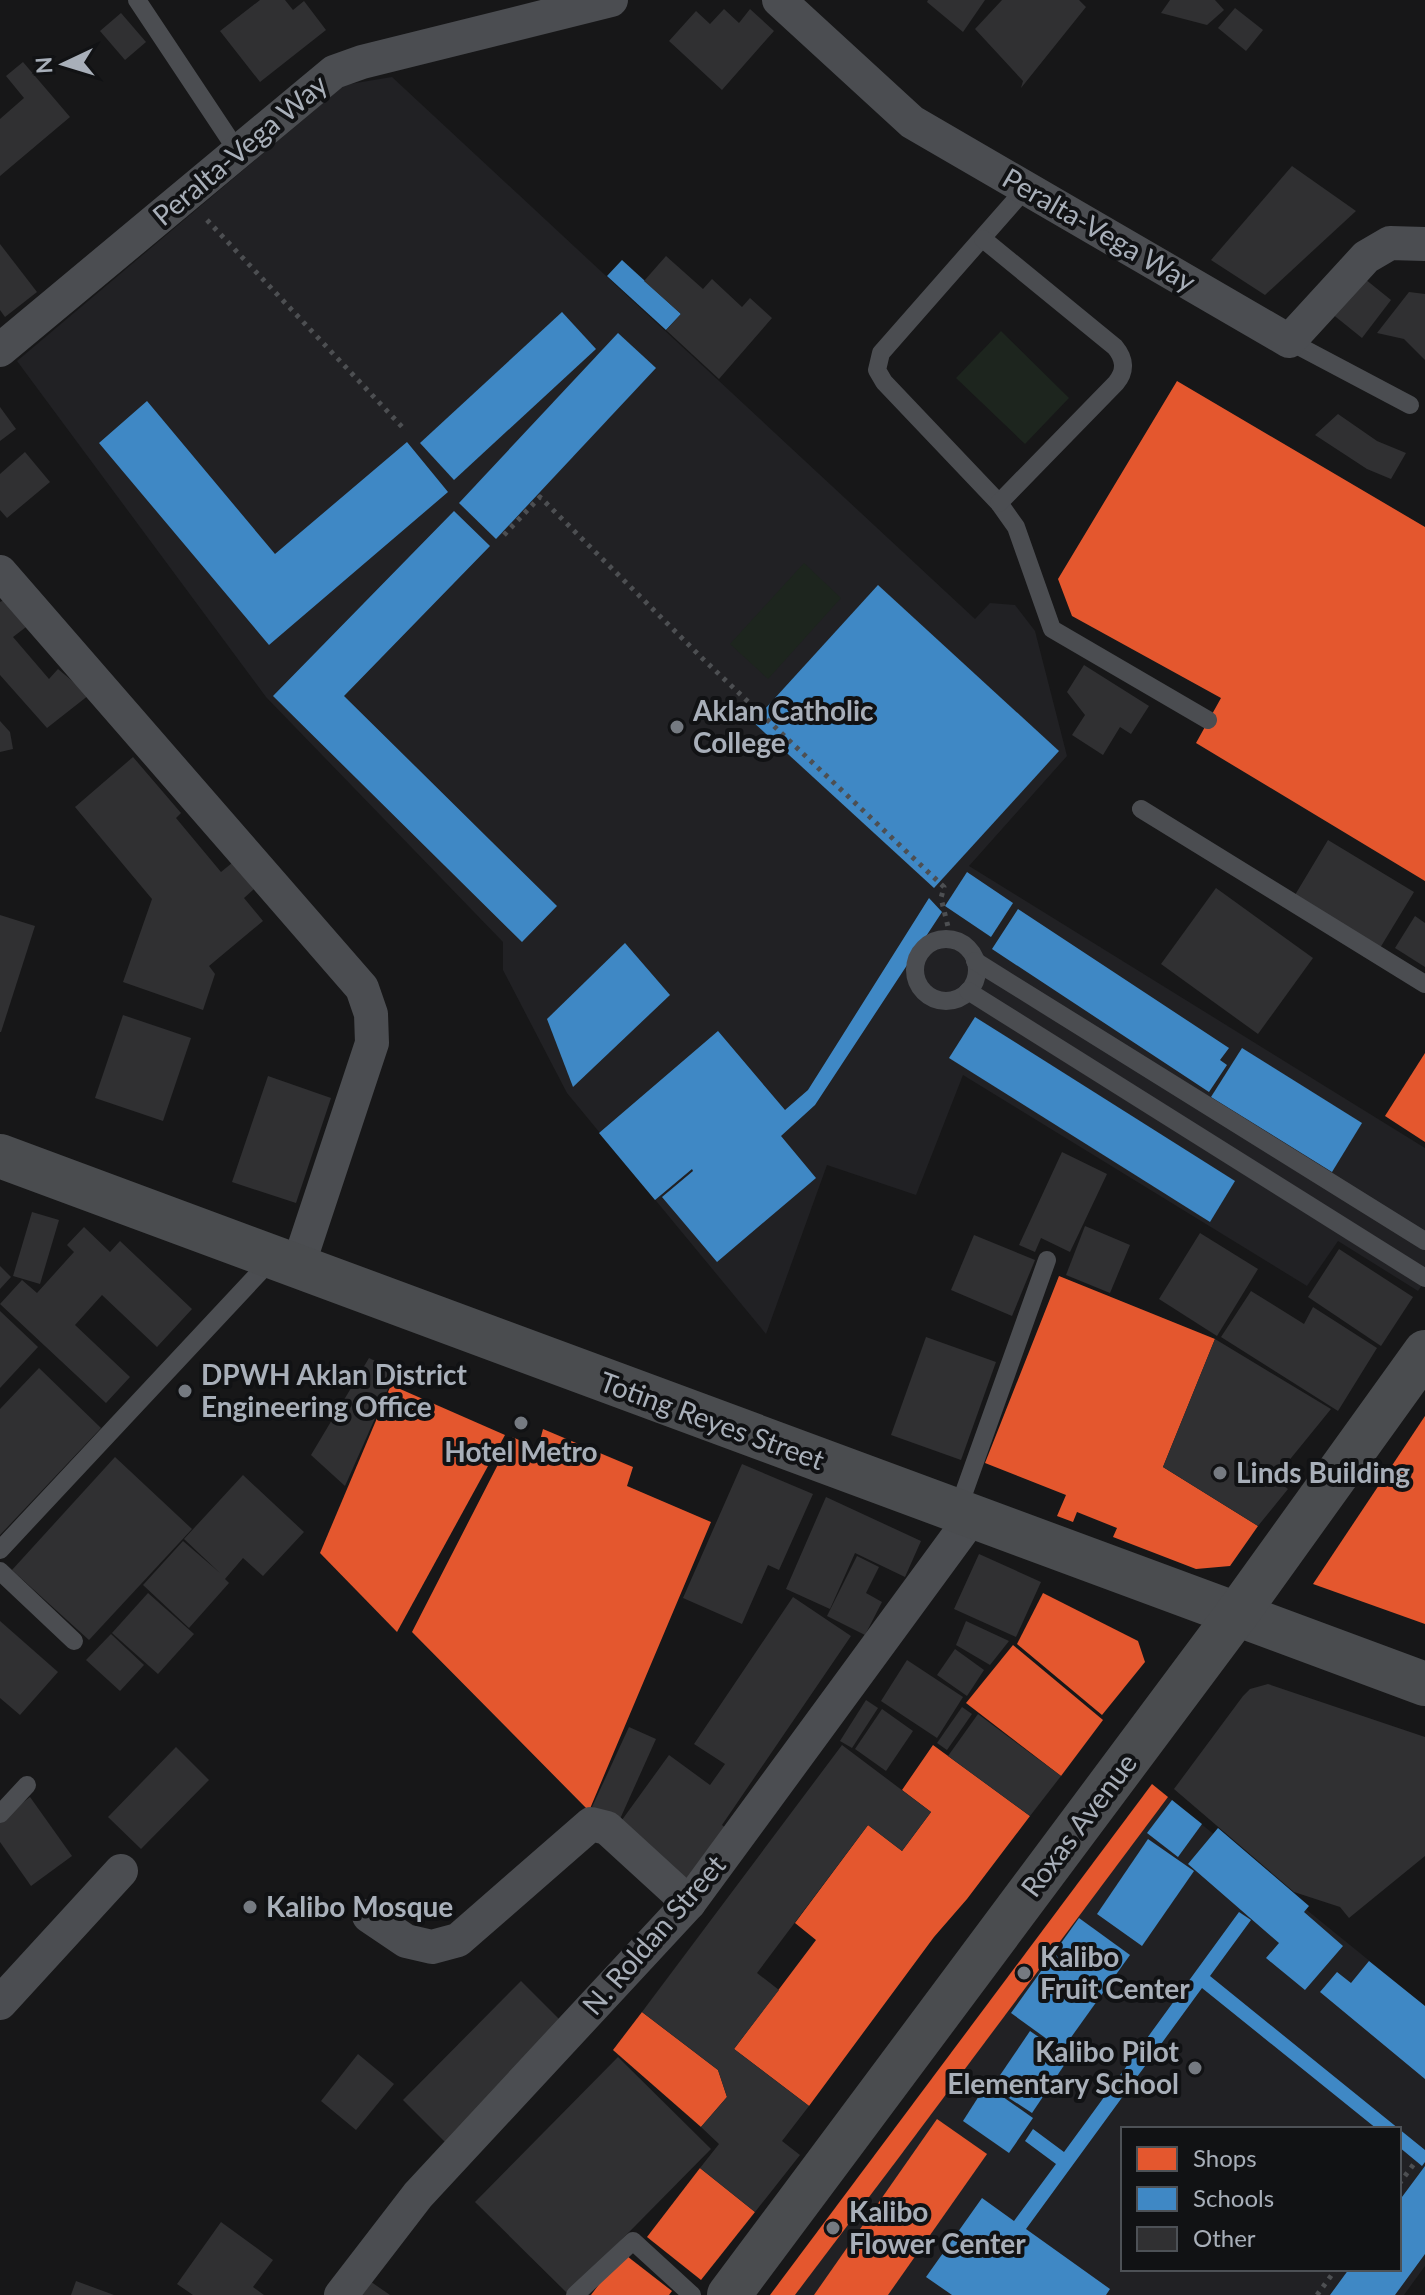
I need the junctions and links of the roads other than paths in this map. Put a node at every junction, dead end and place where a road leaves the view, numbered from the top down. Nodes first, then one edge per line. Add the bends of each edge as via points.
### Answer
1 (137, 0) edge
2 (611, 0) edge
3 (779, 0) edge
4 (238, 152) junction
5 (1026, 188) junction
6 (983, 239) junction
7 (1425, 244) edge
8 (1289, 341) junction
9 (0, 350) edge
10 (1410, 405) dead end
11 (999, 503) junction
12 (0, 572) edge
13 (1208, 720) dead end
14 (1141, 809) dead end
15 (975, 961) junction
16 (1425, 984) edge
17 (968, 991) junction
18 (3, 1161) edge
19 (1425, 1241) edge
20 (1047, 1260) dead end
21 (286, 1262) junction
22 (1425, 1278) edge
23 (1425, 1352) edge
24 (965, 1515) junction
25 (0, 1550) edge
26 (0, 1571) edge
27 (1236, 1615) junction
28 (74, 1641) dead end
29 (1425, 1684) edge
30 (27, 1785) dead end
31 (0, 1814) edge
32 (121, 1871) dead end
33 (689, 1903) junction
34 (369, 1916) dead end
35 (0, 2003) edge
36 (341, 2295) edge
37 (575, 2295) edge
38 (692, 2295) edge
39 (729, 2295) edge

1 - 4 lane
2 - 4 street, Peralta-Vega Way via 334,72
3 - 5 street, Peralta-Vega Way via 912,122
4 - 9 street, Peralta-Vega Way
5 - 6 lane
5 - 8 street, Peralta-Vega Way
6 - 11 lane via 881,353 877,364 884,382
6 - 11 lane via 1115,347 1123,362 1116,383
7 - 8 street via 1390,243 1366,257
8 - 10 lane
11 - 13 lane via 1016,527 1052,629
12 - 21 street via 362,988 371,1014 372,1043
14 - 16 lane
15 - 17 lane via 976,978
15 - 17 lane via 969,949 951,939 924,948 918,957 916,976 926,993 935,999 955,999
15 - 19 lane
17 - 22 lane
18 - 21 main road, Toting Reyes Street
20 - 24 lane
21 - 24 main road, Toting Reyes Street
21 - 25 lane
23 - 27 main road, Roxas Avenue
24 - 27 main road, Toting Reyes Street
24 - 33 street, N. Roldan Street
26 - 28 lane
27 - 29 main road, Toting Reyes Street
27 - 39 main road, Roxas Avenue
30 - 31 lane
32 - 35 street
33 - 34 street via 607,1828 591,1824 458,1940 432,1947 406,1941
33 - 36 street, N. Roldan Street via 418,2195
37 - 38 lane via 633,2241

